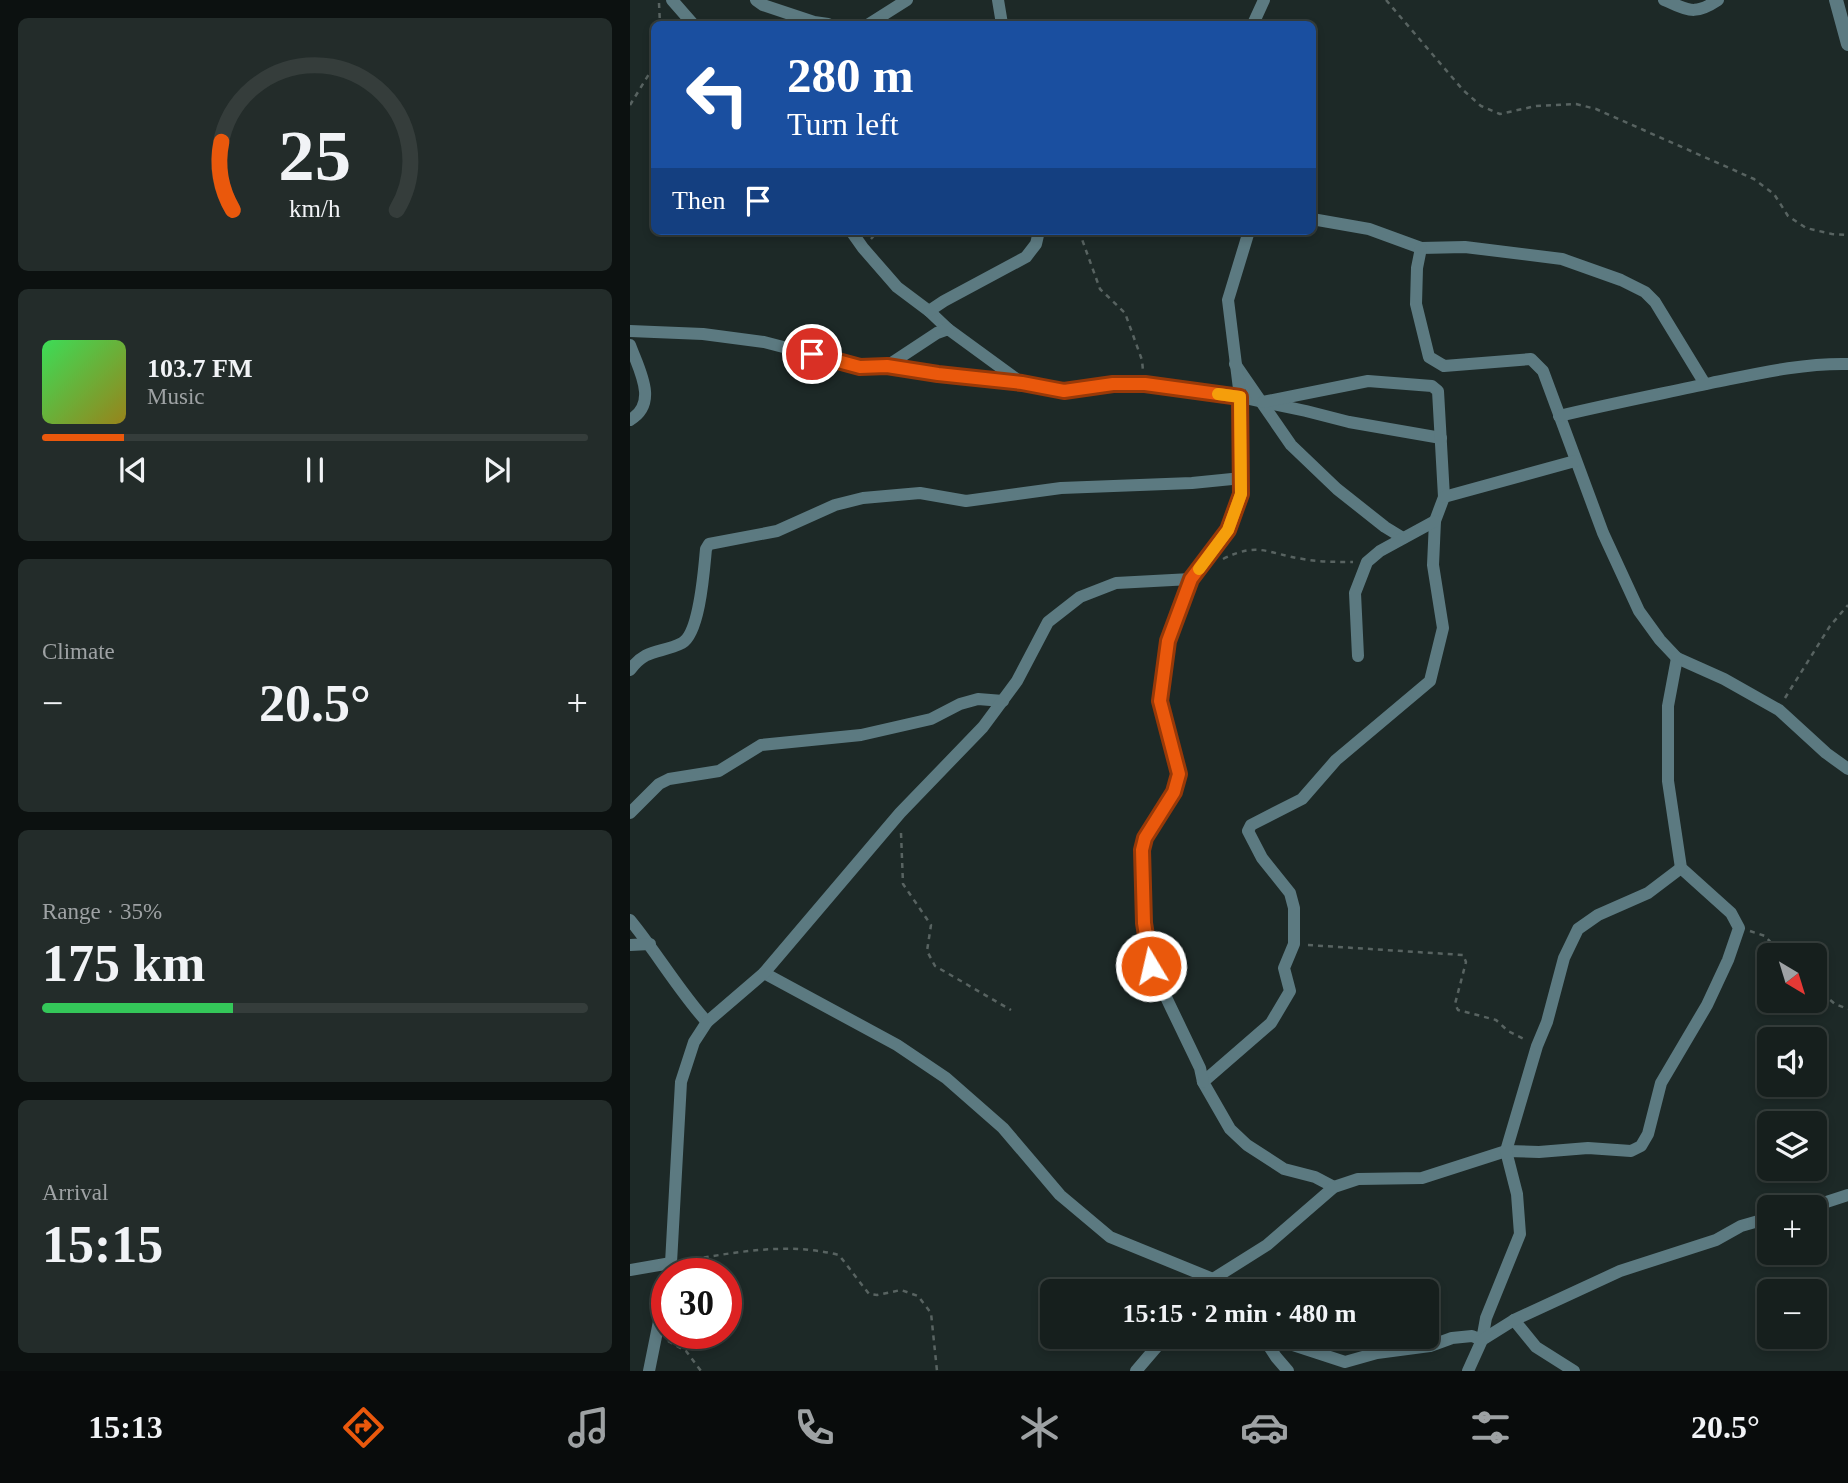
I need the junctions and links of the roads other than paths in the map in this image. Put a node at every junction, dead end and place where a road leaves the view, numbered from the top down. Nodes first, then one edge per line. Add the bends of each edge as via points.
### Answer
1 (673, 0) edge
2 (756, 0) edge
3 (907, 0) edge
4 (998, 0) edge
5 (1264, 0) edge
6 (1664, 0) edge
7 (1718, 0) edge
8 (1836, 0) edge
9 (690, 21) edge
10 (811, 21) edge
11 (874, 21) edge
12 (1002, 21) edge
13 (1255, 21) edge
14 (1848, 44) edge
15 (1316, 220) edge
16 (854, 235) edge
17 (1038, 235) edge
18 (1248, 235) edge
19 (1421, 248) junction
20 (929, 312) junction
21 (948, 330) junction
22 (630, 331) edge
23 (630, 345) edge
24 (1235, 362) junction
25 (1848, 364) edge
26 (887, 366) junction
27 (1022, 383) junction
28 (1705, 384) junction
29 (1240, 397) junction
30 (1263, 402) junction
31 (1559, 416) junction
32 (630, 420) edge
33 (1441, 438) junction
34 (1575, 461) junction
35 (1242, 478) junction
36 (1444, 497) junction
37 (1434, 522) junction
38 (1403, 538) junction
39 (1191, 579) junction
40 (1358, 656) dead end
41 (1677, 658) junction
42 (630, 670) edge
43 (1003, 701) junction
44 (1848, 769) edge
45 (630, 813) edge
46 (1681, 868) junction
47 (630, 920) edge
48 (650, 944) junction
49 (630, 945) edge
50 (764, 973) junction
51 (707, 1022) junction
52 (1203, 1082) junction
53 (1506, 1151) junction
54 (1334, 1187) junction
55 (1848, 1195) edge
56 (1827, 1202) edge
57 (1757, 1221) edge
58 (670, 1258) edge
59 (651, 1269) edge
60 (630, 1270) edge
61 (1213, 1279) joint
62 (1514, 1320) junction
63 (1482, 1340) junction
64 (1439, 1343) edge
65 (653, 1349) edge
66 (1155, 1349) edge
67 (1271, 1349) edge
68 (1305, 1349) edge
69 (1407, 1349) edge
70 (649, 1371) edge
71 (1136, 1371) edge
72 (1288, 1371) edge
73 (1468, 1371) edge
74 (1574, 1371) edge

1 - 9 street
2 - 10 street
3 - 11 street
4 - 12 street
5 - 13 street
6 - 7 street via 1694,11
8 - 14 street
15 - 19 street via 1370,229
16 - 20 street via 897,287
17 - 20 street via 1026,257
18 - 24 street via 1228,300
19 - 28 street via 1465,247 1543,256 1620,280 1655,302
19 - 31 street via 1416,304 1429,357 1444,366 1531,359 1543,371
20 - 21 street
21 - 26 street
21 - 27 street
22 - 26 street via 764,342 860,367
23 - 32 street via 645,387 645,403
24 - 29 street
24 - 30 street
25 - 28 street via 1786,367
26 - 27 street
27 - 29 street via 1064,391 1145,384
28 - 31 street
29 - 30 street
29 - 35 street
30 - 33 street
30 - 33 street via 1367,381 1432,386 1438,391
30 - 38 street via 1291,445 1337,489
31 - 34 street
33 - 36 street
34 - 36 street
34 - 41 street via 1602,533 1640,611
35 - 39 street via 1228,530
35 - 42 street via 1061,488 966,502 920,493 863,498 777,531 709,544 690,635 683,642 645,655
36 - 37 street
37 - 38 street
37 - 52 street via 1433,565 1443,628 1430,681 1336,760 1302,799 1251,825 1248,831 1262,858 1290,893 1294,908 1294,944 1284,968 1290,991 1271,1023
38 - 40 street via 1367,562 1355,593
39 - 43 street via 1116,583 1080,597 1048,622
39 - 52 street via 1168,641 1160,701 1178,780 1142,850 1144,923 1151,966
41 - 44 street via 1779,710
41 - 46 street via 1668,706 1668,781
43 - 45 street via 978,699 931,719 862,734 761,745 719,771 659,784
43 - 50 street
46 - 53 street via 1648,893 1578,929 1564,958
46 - 53 street via 1731,913 1739,928 1707,1005 1661,1083 1641,1146 1632,1151
47 - 48 street
48 - 49 street
48 - 51 street
50 - 51 street
50 - 61 street via 897,1045 946,1078 1003,1128 1060,1195 1110,1237
51 - 58 street via 694,1042 681,1082
52 - 54 street via 1230,1129 1247,1145 1284,1169
53 - 54 street via 1422,1178 1358,1179
53 - 63 street via 1517,1194 1520,1234 1486,1318
54 - 61 street via 1267,1245
55 - 56 street
57 - 62 street via 1620,1272
59 - 60 street
62 - 63 street
62 - 74 street via 1536,1348
63 - 64 street via 1472,1336
63 - 73 street
65 - 70 street
66 - 71 street
67 - 72 street
68 - 69 street via 1345,1362

